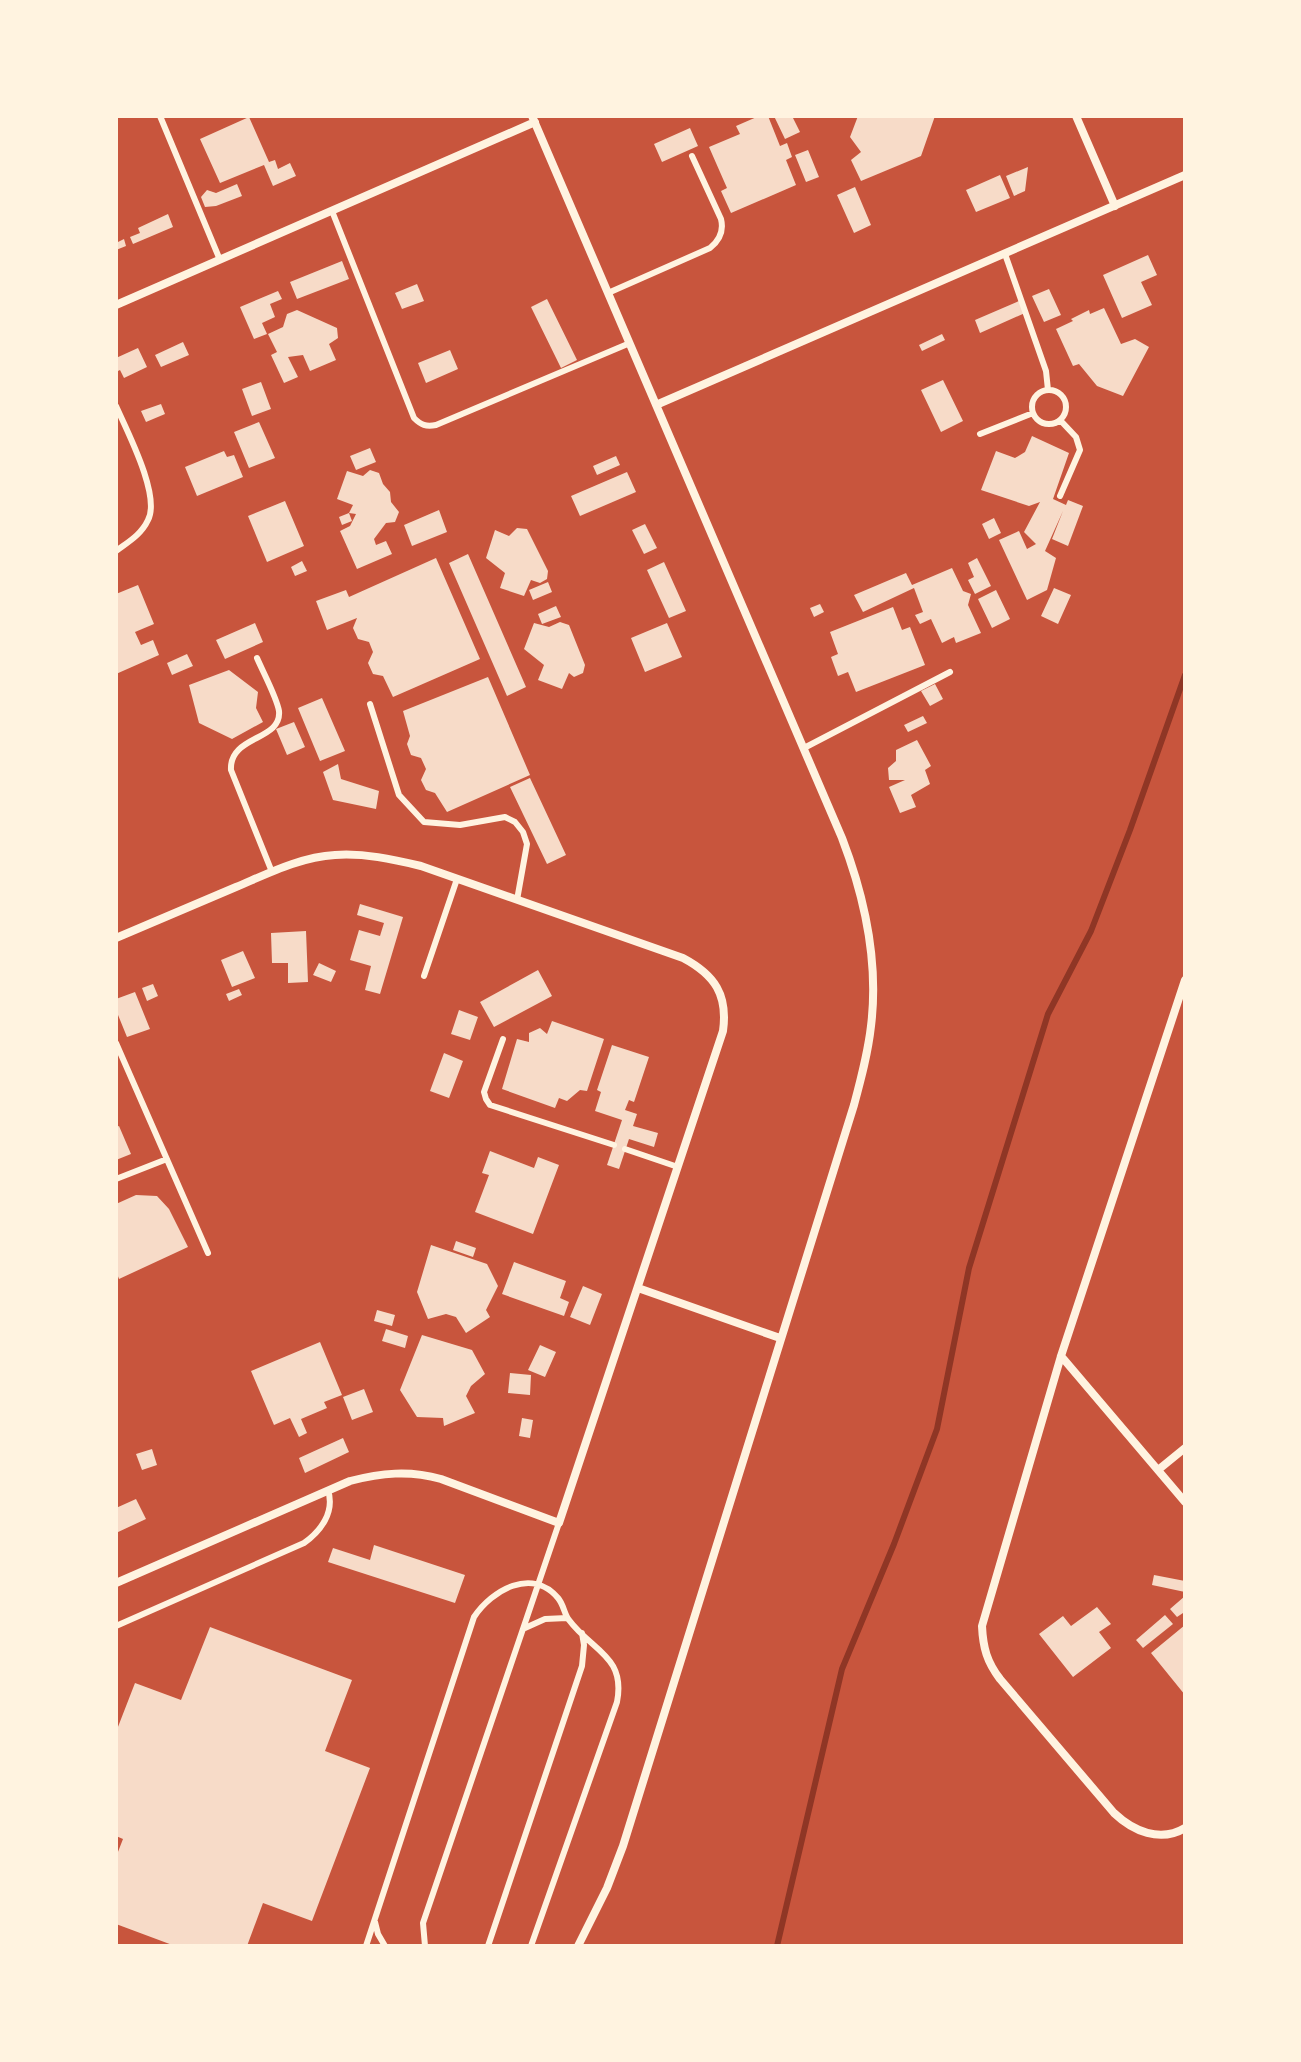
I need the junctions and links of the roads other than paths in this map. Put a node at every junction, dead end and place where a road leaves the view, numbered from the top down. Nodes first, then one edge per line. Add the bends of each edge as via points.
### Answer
1 (160, 116) edge
2 (1076, 116) edge
3 (534, 119) edge
4 (692, 156) dead end
5 (1185, 175) edge
6 (1115, 206) junction
7 (332, 211) junction
8 (1005, 254) junction
9 (220, 260) junction
10 (608, 293) junction
11 (116, 305) edge
12 (630, 343) junction
13 (1048, 390) junction
14 (656, 405) junction
15 (116, 406) edge
16 (1033, 413) junction
17 (1060, 420) junction
18 (980, 434) dead end
19 (1060, 496) dead end
20 (116, 551) edge
21 (257, 658) dead end
22 (950, 672) dead end
23 (370, 704) dead end
24 (804, 748) junction
25 (272, 872) junction
26 (457, 879) junction
27 (517, 900) junction
28 (116, 938) edge
29 (424, 976) dead end
30 (1185, 980) edge
31 (503, 1039) dead end
32 (116, 1043) edge
33 (614, 1145) dead end
34 (625, 1149) dead end
35 (167, 1159) junction
36 (678, 1167) junction
37 (116, 1179) edge
38 (208, 1253) dead end
39 (638, 1288) junction
40 (780, 1338) junction
41 (1061, 1356) junction
42 (1185, 1448) edge
43 (1158, 1470) junction
44 (328, 1490) junction
45 (1185, 1502) edge
46 (559, 1523) junction
47 (116, 1583) edge
48 (539, 1585) junction
49 (567, 1618) junction
50 (116, 1626) edge
51 (525, 1628) junction
52 (582, 1633) junction
53 (1185, 1828) edge
54 (374, 1918) junction
55 (366, 1946) edge
56 (385, 1946) edge
57 (425, 1946) edge
58 (488, 1946) edge
59 (531, 1946) edge
60 (578, 1946) edge

1 - 9 lane
2 - 6 street
3 - 7 street
3 - 10 street
4 - 10 lane via 721,219 720,238 710,248
5 - 6 street
6 - 8 street
7 - 9 street
7 - 12 lane via 420,424 436,425
8 - 13 lane
8 - 14 street
9 - 11 street
10 - 12 street
12 - 14 street
13 - 16 lane via 1037,395
13 - 17 lane via 1065,401
14 - 24 street
15 - 20 lane via 152,504 150,519 138,535
16 - 17 lane via 1041,422
16 - 18 lane
17 - 19 lane via 1080,450
21 - 25 lane via 278,707 278,720 230,761
22 - 24 lane
23 - 27 lane via 399,795 424,822 460,825 505,817 523,832 527,844
24 - 40 street via 855,873 871,947 873,986 871,1024 854,1105
25 - 26 street via 305,860 360,855
25 - 28 street
26 - 27 street
26 - 29 lane
27 - 36 street via 683,958 708,974 718,988 724,1003 723,1031
30 - 41 street
31 - 33 lane via 484,1092 490,1105
32 - 35 lane
34 - 36 lane
35 - 37 lane
35 - 38 lane
36 - 39 street
39 - 40 street
39 - 46 street
40 - 60 street via 623,1846
41 - 43 street
41 - 53 street via 986,1608 983,1646 1000,1679 1128,1826 1162,1835
42 - 43 street
43 - 45 street
44 - 46 street via 369,1476 424,1474
44 - 47 street
44 - 50 lane via 323,1526 304,1543
46 - 48 lane
48 - 49 lane via 558,1597
48 - 51 lane
48 - 54 lane via 506,1588 474,1617
49 - 51 lane via 545,1619
49 - 52 lane
51 - 57 lane via 423,1923
52 - 58 lane via 582,1666
52 - 59 lane via 610,1660 619,1692
54 - 55 lane
54 - 56 lane

